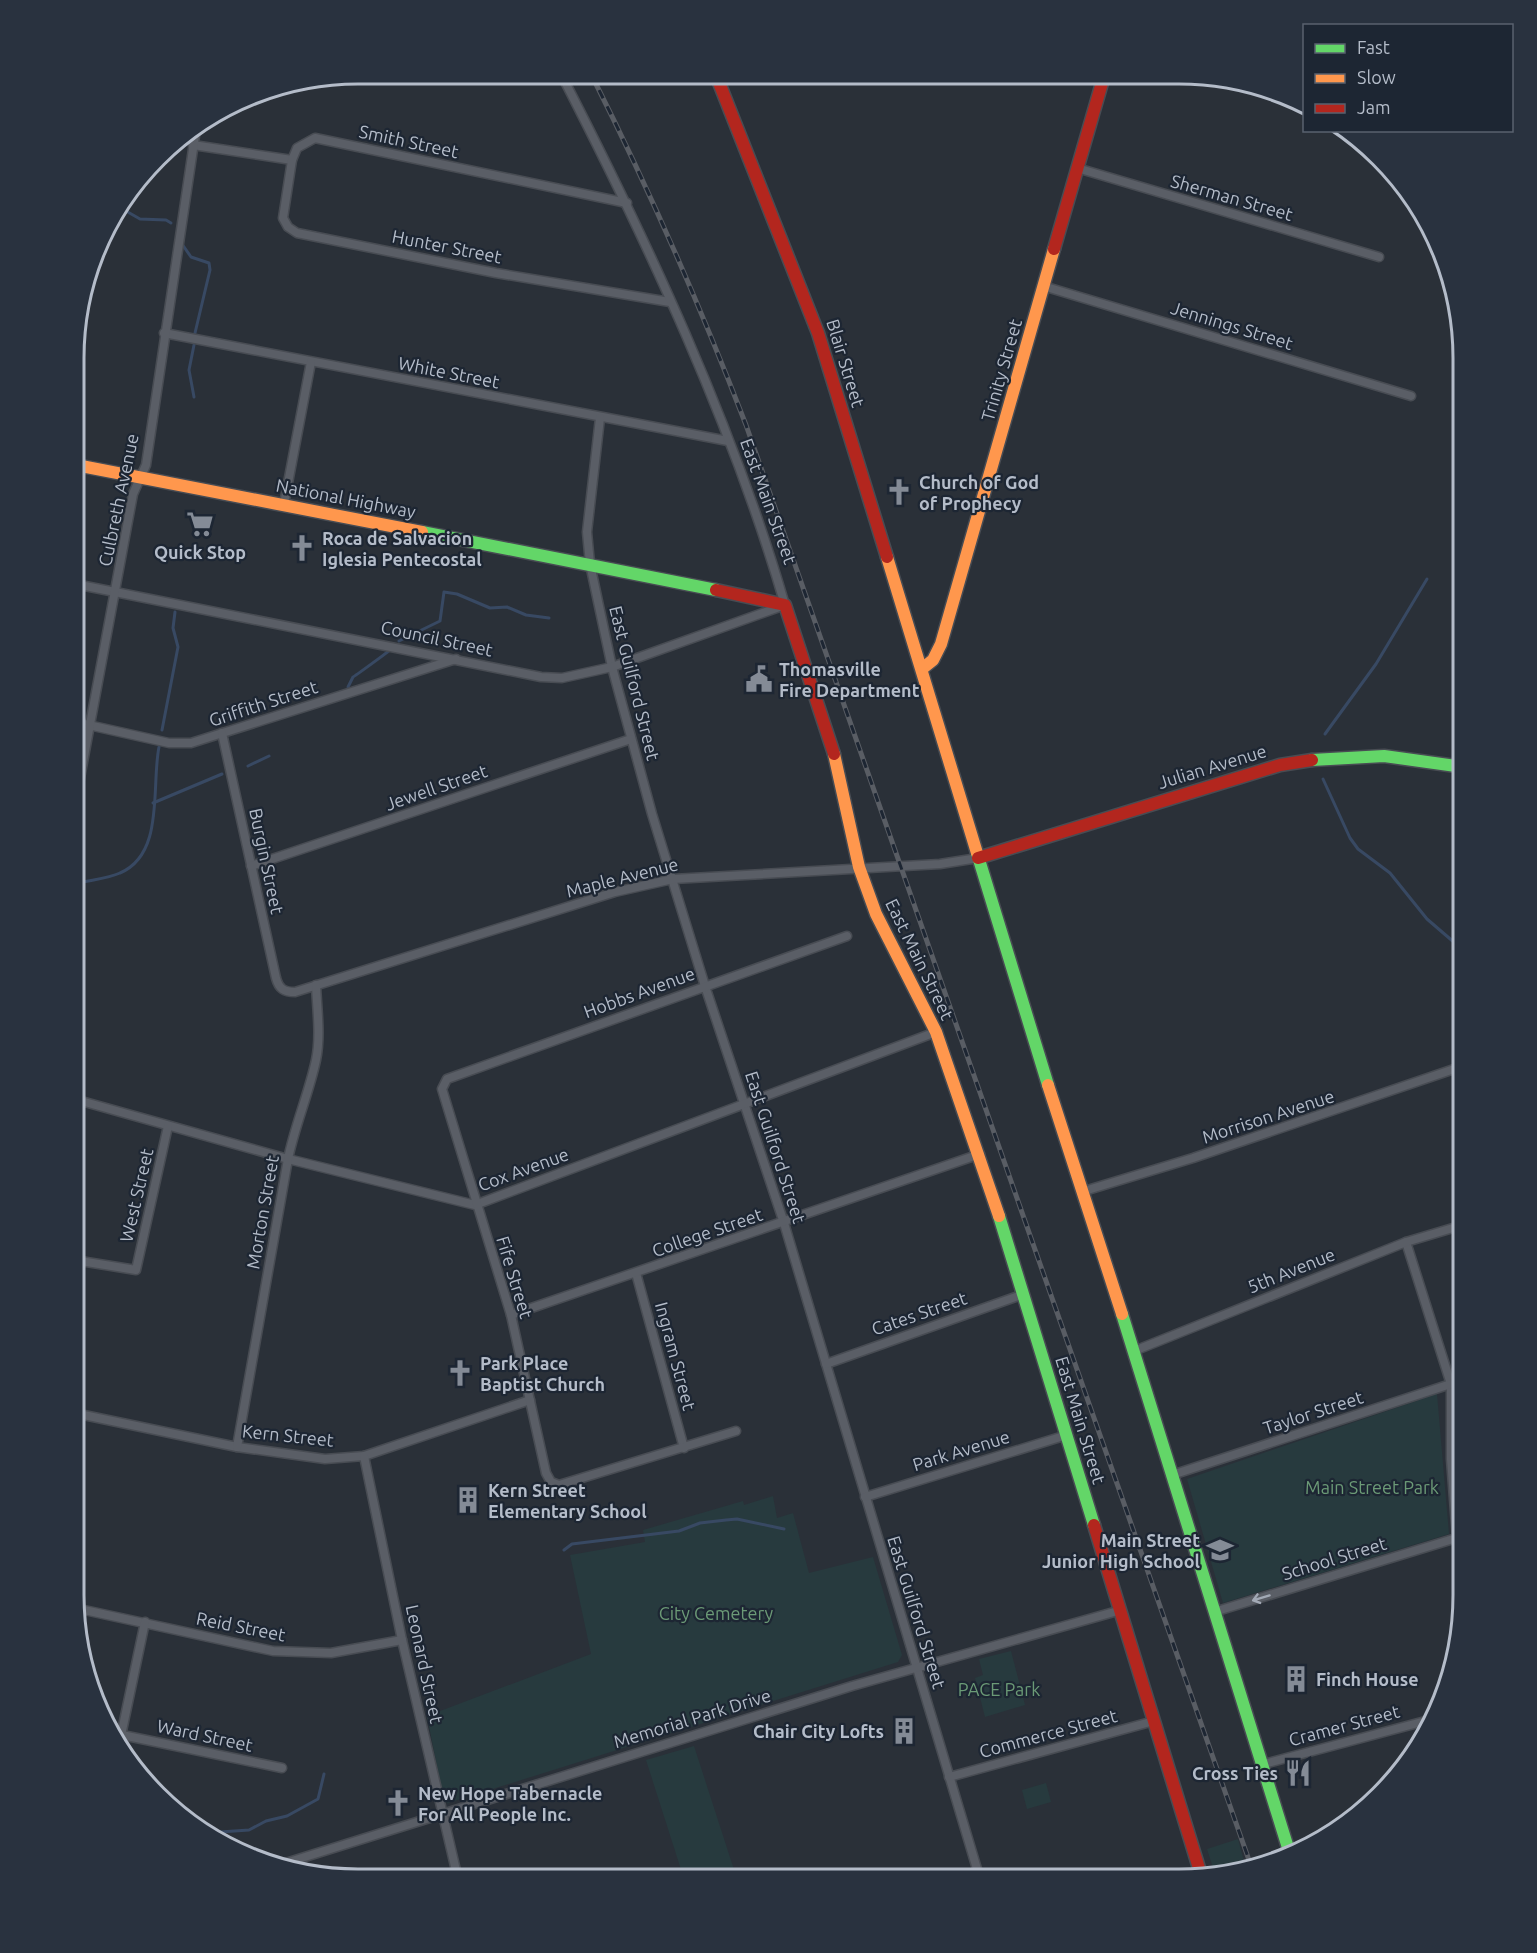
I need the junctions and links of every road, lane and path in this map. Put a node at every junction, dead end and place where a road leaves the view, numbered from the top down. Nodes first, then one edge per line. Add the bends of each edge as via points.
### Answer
1 (566, 84) edge
2 (720, 84) edge
3 (1102, 84) edge
4 (194, 139) edge
5 (193, 146) junction
6 (292, 160) junction
7 (1077, 168) junction
8 (627, 203) junction
9 (1379, 257) dead end
10 (1043, 286) junction
11 (670, 302) junction
12 (164, 333) junction
13 (311, 362) junction
14 (1411, 396) dead end
15 (600, 418) junction
16 (728, 441) junction
17 (84, 466) edge
18 (140, 477) junction
19 (284, 504) junction
20 (590, 564) junction
21 (84, 586) edge
22 (115, 592) junction
23 (786, 605) junction
24 (458, 658) junction
25 (612, 667) junction
26 (923, 668) junction
27 (84, 724) edge
28 (90, 725) junction
29 (222, 733) junction
30 (631, 739) junction
31 (84, 757) edge
32 (1453, 766) edge
33 (978, 858) junction
34 (251, 866) junction
35 (859, 867) junction
36 (673, 879) junction
37 (848, 936) dead end
38 (316, 985) junction
39 (705, 986) junction
40 (285, 992) joint
41 (936, 1032) junction
42 (1453, 1069) edge
43 (443, 1083) joint
44 (84, 1102) edge
45 (745, 1104) junction
46 (168, 1126) junction
47 (980, 1154) junction
48 (288, 1159) junction
49 (1081, 1192) junction
50 (475, 1204) junction
51 (784, 1223) junction
52 (1453, 1228) edge
53 (1406, 1242) junction
54 (84, 1262) edge
55 (636, 1273) junction
56 (1024, 1294) junction
57 (511, 1315) junction
58 (1134, 1351) junction
59 (826, 1364) junction
60 (1451, 1384) junction
61 (530, 1400) junction
62 (84, 1415) edge
63 (736, 1431) dead end
64 (1067, 1435) junction
65 (237, 1447) junction
66 (684, 1448) junction
67 (364, 1456) junction
68 (1172, 1475) junction
69 (1453, 1476) edge
70 (865, 1497) junction
71 (1453, 1539) edge
72 (85, 1610) edge
73 (1121, 1610) junction
74 (1214, 1612) junction
75 (146, 1622) junction
76 (402, 1640) junction
77 (917, 1668) junction
78 (1155, 1721) junction
79 (1422, 1722) edge
80 (122, 1734) edge
81 (122, 1735) edge
82 (1264, 1764) junction
83 (282, 1768) dead end
84 (949, 1777) junction
85 (441, 1814) junction
86 (1288, 1846) edge
87 (292, 1861) edge
88 (1199, 1868) edge
89 (455, 1869) edge
90 (977, 1869) edge

1 - 8 street, East Main Street
2 - 26 street, Blair Street via 806,297
3 - 7 street, Trinity Street
4 - 5 street, Culbreth Avenue
5 - 6 street
5 - 12 street, Culbreth Avenue
6 - 8 street, Smith Street via 297,148 315,138
6 - 11 street, Hunter Street via 283,218 297,233 496,273
7 - 9 street, Sherman Street
7 - 10 street, Trinity Street
8 - 11 street, East Main Street
10 - 14 street, Jennings Street
10 - 26 street, Trinity Street via 941,644 933,660
11 - 16 street, East Main Street
12 - 13 street, White Street
12 - 18 street, Culbreth Avenue via 146,465
13 - 15 street, White Street
13 - 19 street
15 - 16 street, White Street
15 - 20 street, East Guilford Street via 587,532
16 - 23 street, East Main Street via 755,506
17 - 18 street, National Highway
18 - 19 street, National Highway
18 - 22 street, Culbreth Avenue via 133,494
19 - 20 street, National Highway
20 - 23 street, National Highway
20 - 25 street, East Guilford Street
21 - 22 street, Council Street
22 - 24 street, Council Street
22 - 28 street, Culbreth Avenue
23 - 25 street, Council Street
23 - 35 street, East Main Street via 831,741
24 - 25 street, Council Street via 541,677 562,678
24 - 29 street, Griffith Street
25 - 30 street, East Guilford Street
26 - 33 street
27 - 28 street, Griffith Street
28 - 29 street, Griffith Street via 169,742 191,742
28 - 31 street, Culbreth Avenue
29 - 34 street, Burgin Street
30 - 34 street, Jewell Street
30 - 36 street, East Guilford Street
32 - 33 street, Julian Avenue via 1384,756 1332,757 1280,765
33 - 35 street, Maple Avenue via 940,864
33 - 49 street
34 - 40 street, Burgin Street via 278,986
35 - 36 street, Maple Avenue
35 - 41 street, East Main Street via 876,914
36 - 38 street, Maple Avenue via 615,892
36 - 39 street, East Guilford Street
37 - 39 street, Hobbs Avenue
38 - 40 street, Maple Avenue
38 - 48 street, Morton Street via 316,1060
39 - 43 street, Hobbs Avenue
39 - 45 street, East Guilford Street
41 - 45 street, Cox Avenue
41 - 47 street, East Main Street
42 - 49 street, Morrison Avenue
43 - 50 street, Fife Street
44 - 46 street, Cox Avenue
45 - 50 street, Cox Avenue
45 - 51 street, East Guilford Street
46 - 48 street, Cox Avenue
46 - 54 street, West Street via 136,1270
47 - 51 street, College Street
47 - 56 street, East Main Street
48 - 50 street, Cox Avenue
48 - 65 street, Morton Street
49 - 58 street
50 - 57 street, Fife Street
51 - 55 street, College Street
51 - 59 street, East Guilford Street
52 - 53 street, 5th Avenue
53 - 58 street, 5th Avenue
53 - 60 street
55 - 57 street, College Street
55 - 66 street, Ingram Street
56 - 59 street, Cates Street
56 - 64 street, East Main Street
57 - 61 street, Fife Street
58 - 68 street
59 - 70 street, East Guilford Street
60 - 68 street, Taylor Street
60 - 69 street
61 - 66 street, Fife Street via 546,1473 551,1482 559,1485
61 - 67 street, Kern Street
62 - 65 street, Kern Street
63 - 66 street
64 - 70 street, Park Avenue
64 - 73 street, East Main Street
65 - 67 street, Kern Street via 325,1459
67 - 76 street, Leonard Street
68 - 74 street
70 - 77 street, East Guilford Street
71 -> 74 street, School Street
72 - 75 street, Reid Street
73 - 77 street, Memorial Park Drive
73 - 78 street, East Main Street
74 - 82 street
75 - 76 street, Reid Street via 273,1651 306,1654
75 - 80 street
76 - 85 street, Leonard Street
77 - 84 street, East Guilford Street
77 - 85 street, Memorial Park Drive
78 - 84 street, Commerce Street
78 - 88 street, East Main Street
79 - 82 street, Cramer Street
81 - 83 street, Ward Street
82 - 86 street
84 - 90 street, East Guilford Street
85 - 87 street, Memorial Park Drive
85 - 89 street, Leonard Street

